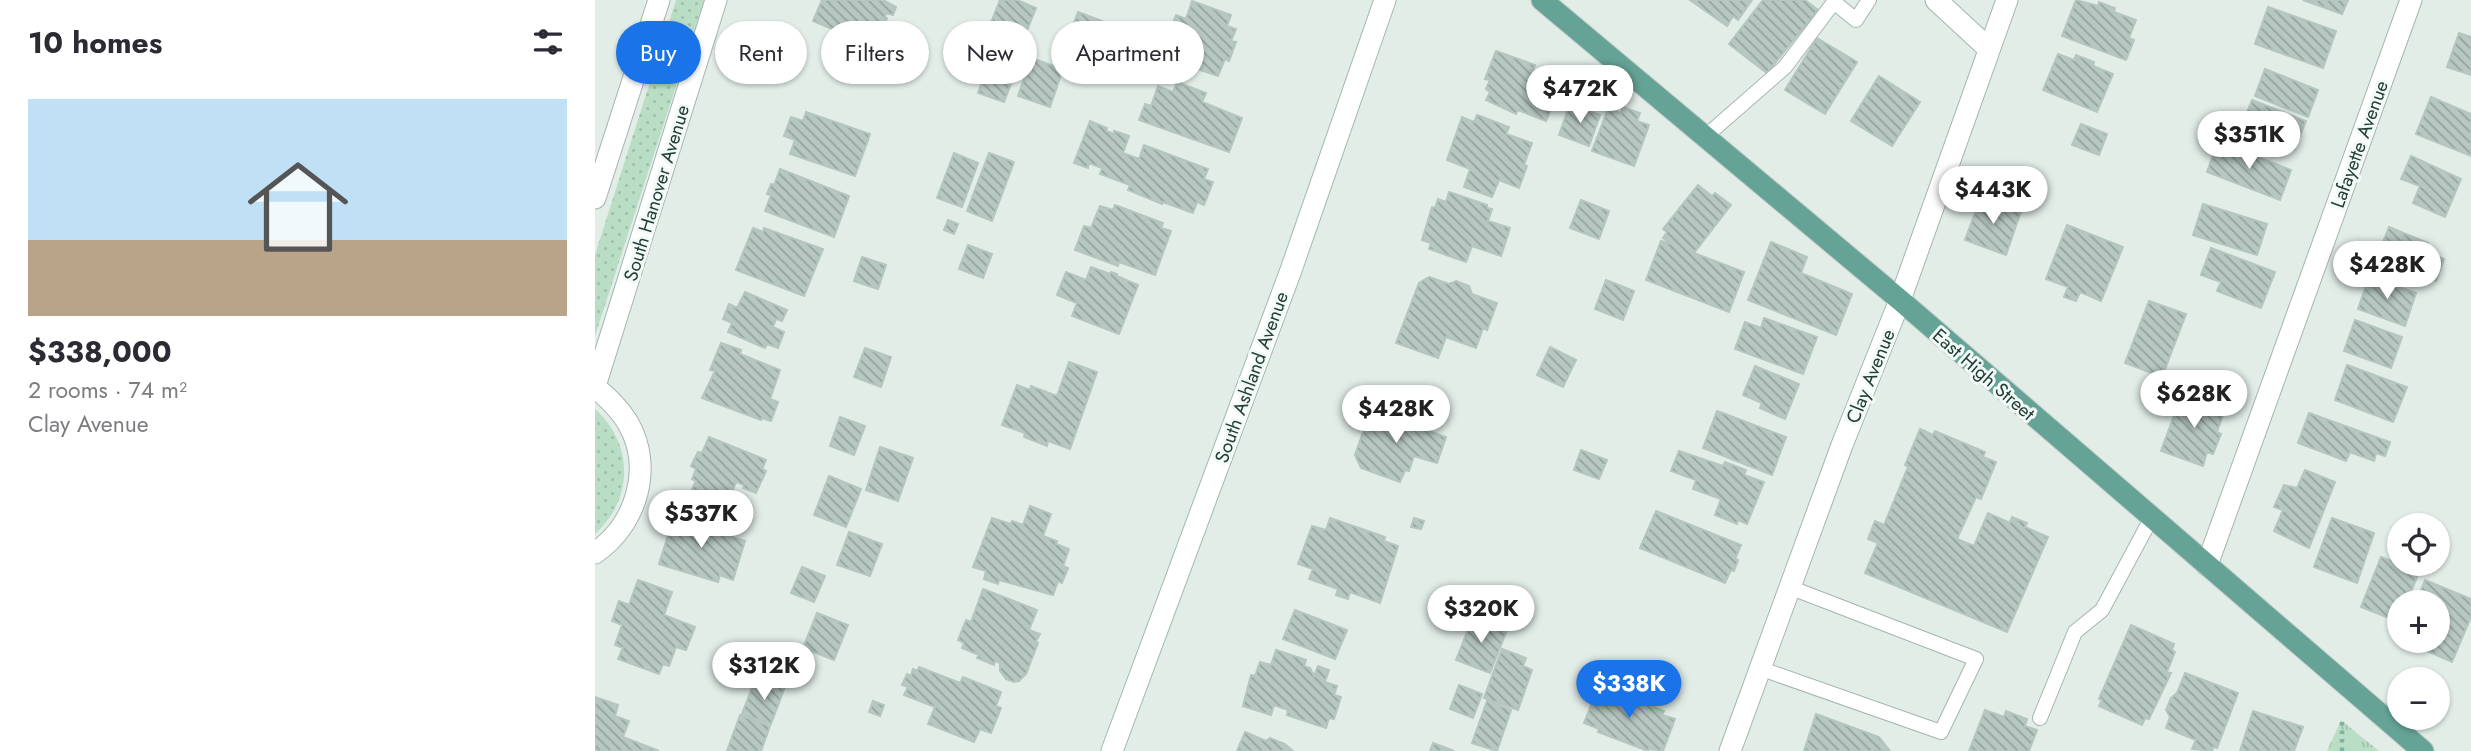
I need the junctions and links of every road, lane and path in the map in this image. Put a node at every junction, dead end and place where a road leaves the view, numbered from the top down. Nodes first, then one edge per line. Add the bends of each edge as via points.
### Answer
1 (659, 0) edge
2 (716, 0) edge
3 (1385, 0) edge
4 (1542, 0) edge
5 (1869, 0) edge
6 (1936, 0) edge
7 (2007, 0) edge
8 (2411, 0) edge
9 (1833, 1) edge
10 (1989, 49) junction
11 (1706, 136) junction
12 (595, 198) edge
13 (1900, 300) junction
14 (595, 387) edge
15 (2152, 517) junction
16 (595, 553) edge
17 (2207, 565) junction
18 (1789, 587) junction
19 (1759, 668) junction
20 (2040, 718) dead end
21 (2342, 718) dead end
22 (1112, 751) edge
23 (1730, 751) edge
24 (2342, 751) edge
25 (2423, 751) edge

1 - 12 street
2 - 14 street, South Hanover Avenue
3 - 22 street, South Ashland Avenue via 1291,270
4 - 11 main road, East High Street
5 - 9 lane via 1856,20
6 - 10 street
7 - 10 street, Clay Avenue
8 - 17 street, Lafayette Avenue
9 - 11 lane via 1785,66
10 - 13 street, Clay Avenue
11 - 13 main road, East High Street
13 - 15 main road, East High Street
13 - 18 street, Clay Avenue
14 - 16 street, South Hanover Avenue via 629,425 638,449 640,475 625,524
15 - 17 main road, East High Street
15 - 20 lane via 2102,610 2074,632
17 - 25 main road, East High Street
18 - 19 street, Clay Avenue
18 - 19 lane via 1976,659 1941,732
19 - 23 street, Clay Avenue
21 - 24 path

